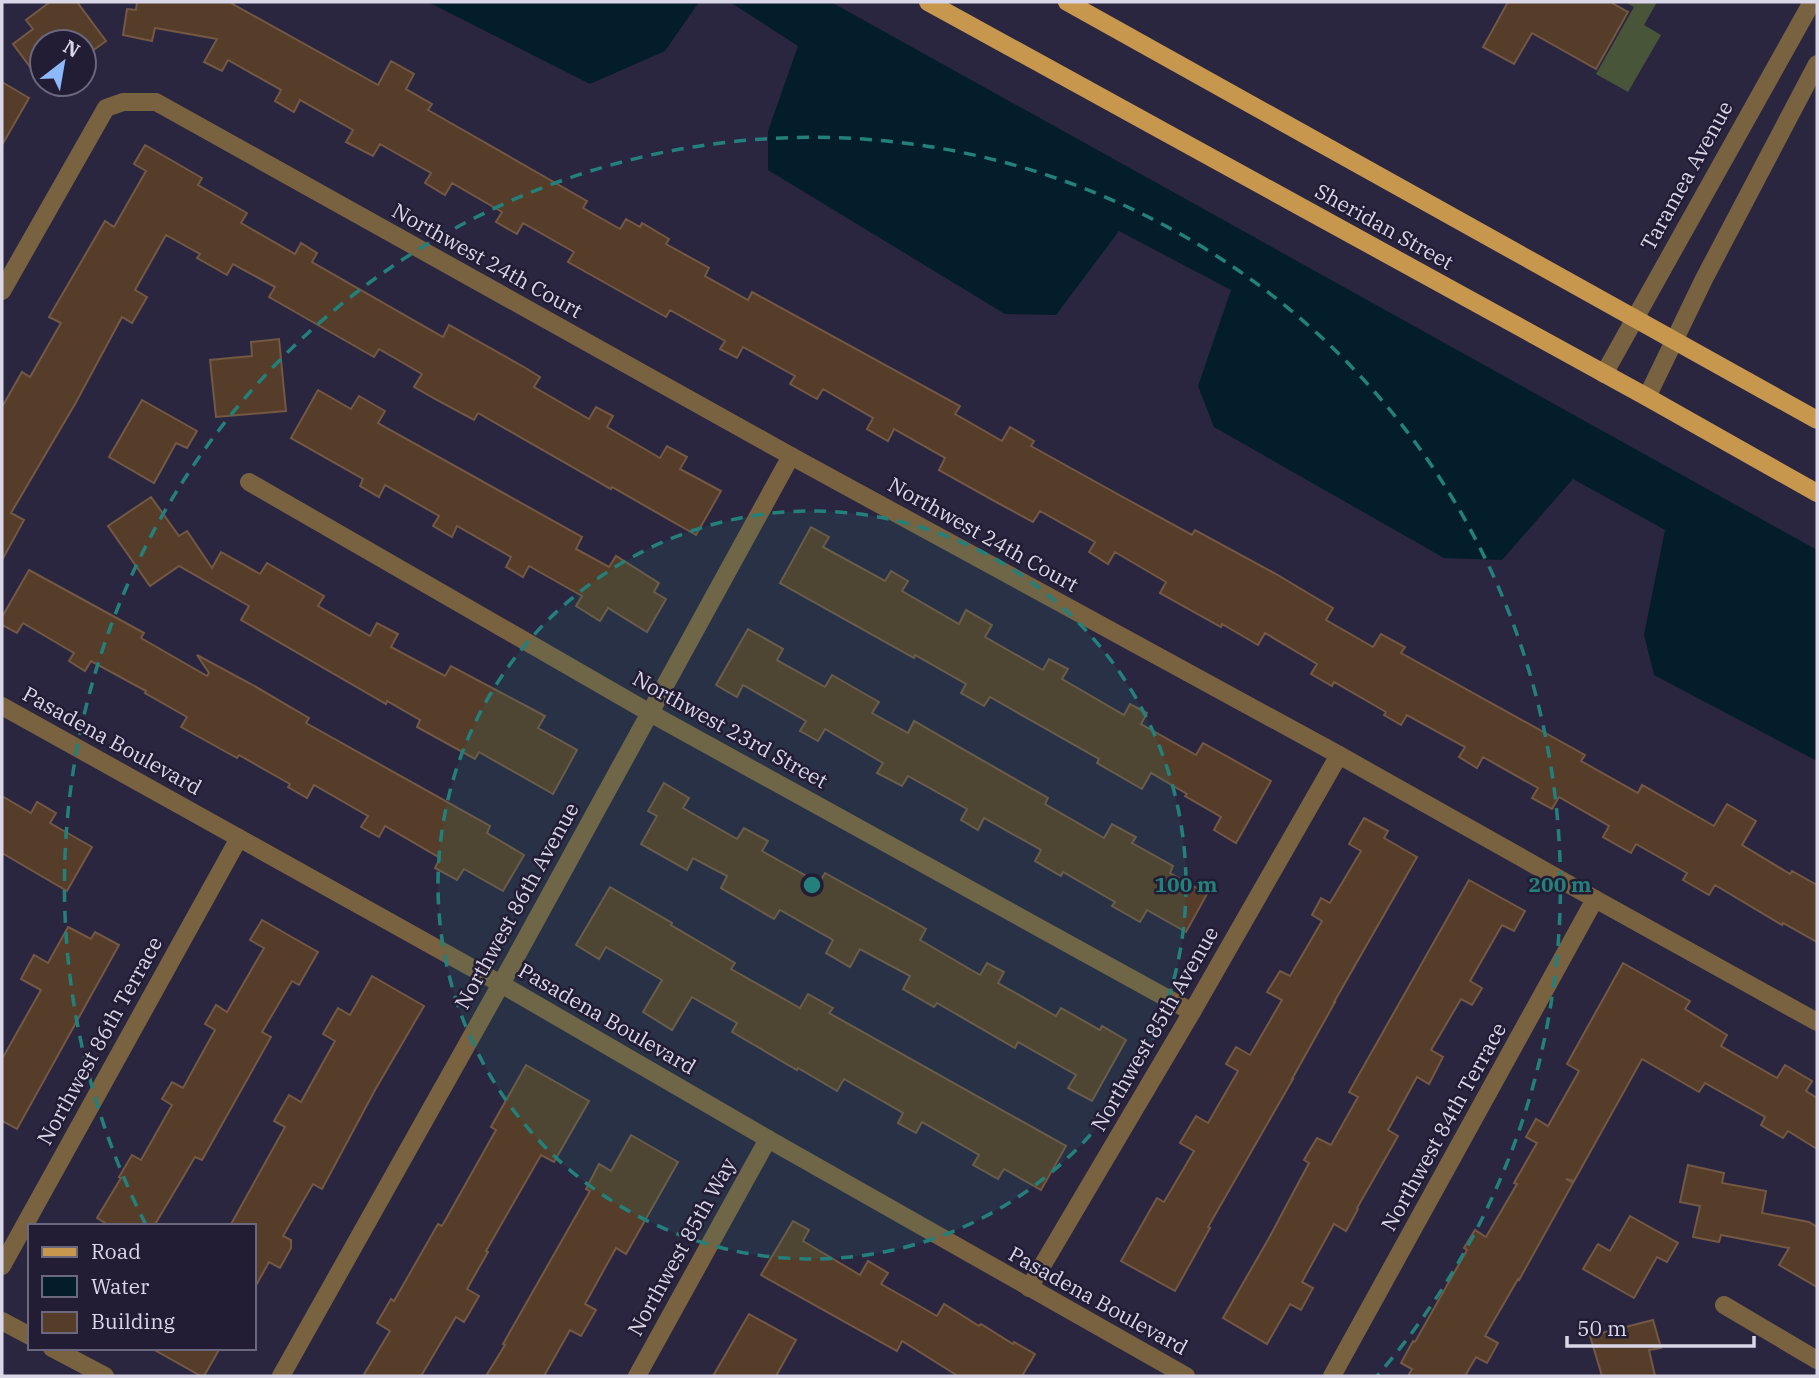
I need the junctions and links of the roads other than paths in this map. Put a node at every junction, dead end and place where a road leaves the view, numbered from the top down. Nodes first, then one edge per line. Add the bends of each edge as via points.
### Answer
1 (928, 2) edge
2 (1067, 2) edge
3 (1812, 2) edge
4 (1817, 64) edge
5 (2, 290) edge
6 (1634, 318) junction
7 (1675, 340) junction
8 (1604, 374) junction
9 (1647, 397) junction
10 (1817, 419) edge
11 (791, 456) junction
12 (249, 482) dead end
13 (1817, 493) edge
14 (2, 706) edge
15 (650, 712) junction
16 (1339, 755) junction
17 (239, 838) junction
18 (1595, 900) junction
19 (501, 984) junction
20 (1192, 1012) junction
21 (1817, 1022) edge
22 (768, 1139) junction
23 (2, 1266) edge
24 (1029, 1288) junction
25 (1724, 1305) dead end
26 (2, 1321) edge
27 (28, 1335) edge
28 (56, 1350) edge
29 (1817, 1360) edge
30 (105, 1376) edge
31 (281, 1376) edge
32 (637, 1376) edge
33 (1186, 1376) edge
34 (1332, 1376) edge

1 - 8 main road, Sheridan Street
2 - 6 main road, Sheridan Street
3 - 6 street, Taramea Avenue
4 - 7 street
5 - 11 street, Northwest 24th Court via 106,108 123,102 156,102
6 - 7 main road, Sheridan Street
6 - 8 street, Taramea Avenue
7 - 9 street
7 - 10 main road, Sheridan Street
8 - 9 main road, Sheridan Street
9 - 13 main road, Sheridan Street
11 - 15 street, Northwest 86th Avenue
11 - 16 street, Northwest 24th Court
12 - 15 street, Northwest 23rd Street
14 - 17 street, Pasadena Boulevard
15 - 19 street, Northwest 86th Avenue
15 - 20 street, Northwest 23rd Street
16 - 18 street, Northwest 24th Court
16 - 20 street, Northwest 85th Avenue
17 - 19 street, Pasadena Boulevard
17 - 23 street, Northwest 86th Terrace
18 - 21 street, Northwest 24th Court
18 - 34 street, Northwest 84th Terrace
19 - 22 street, Pasadena Boulevard
19 - 31 street, Northwest 86th Avenue
20 - 24 street, Northwest 85th Avenue
22 - 24 street, Pasadena Boulevard
22 - 32 street, Northwest 85th Way
24 - 33 street, Pasadena Boulevard
25 - 29 street
26 - 27 street
28 - 30 street

